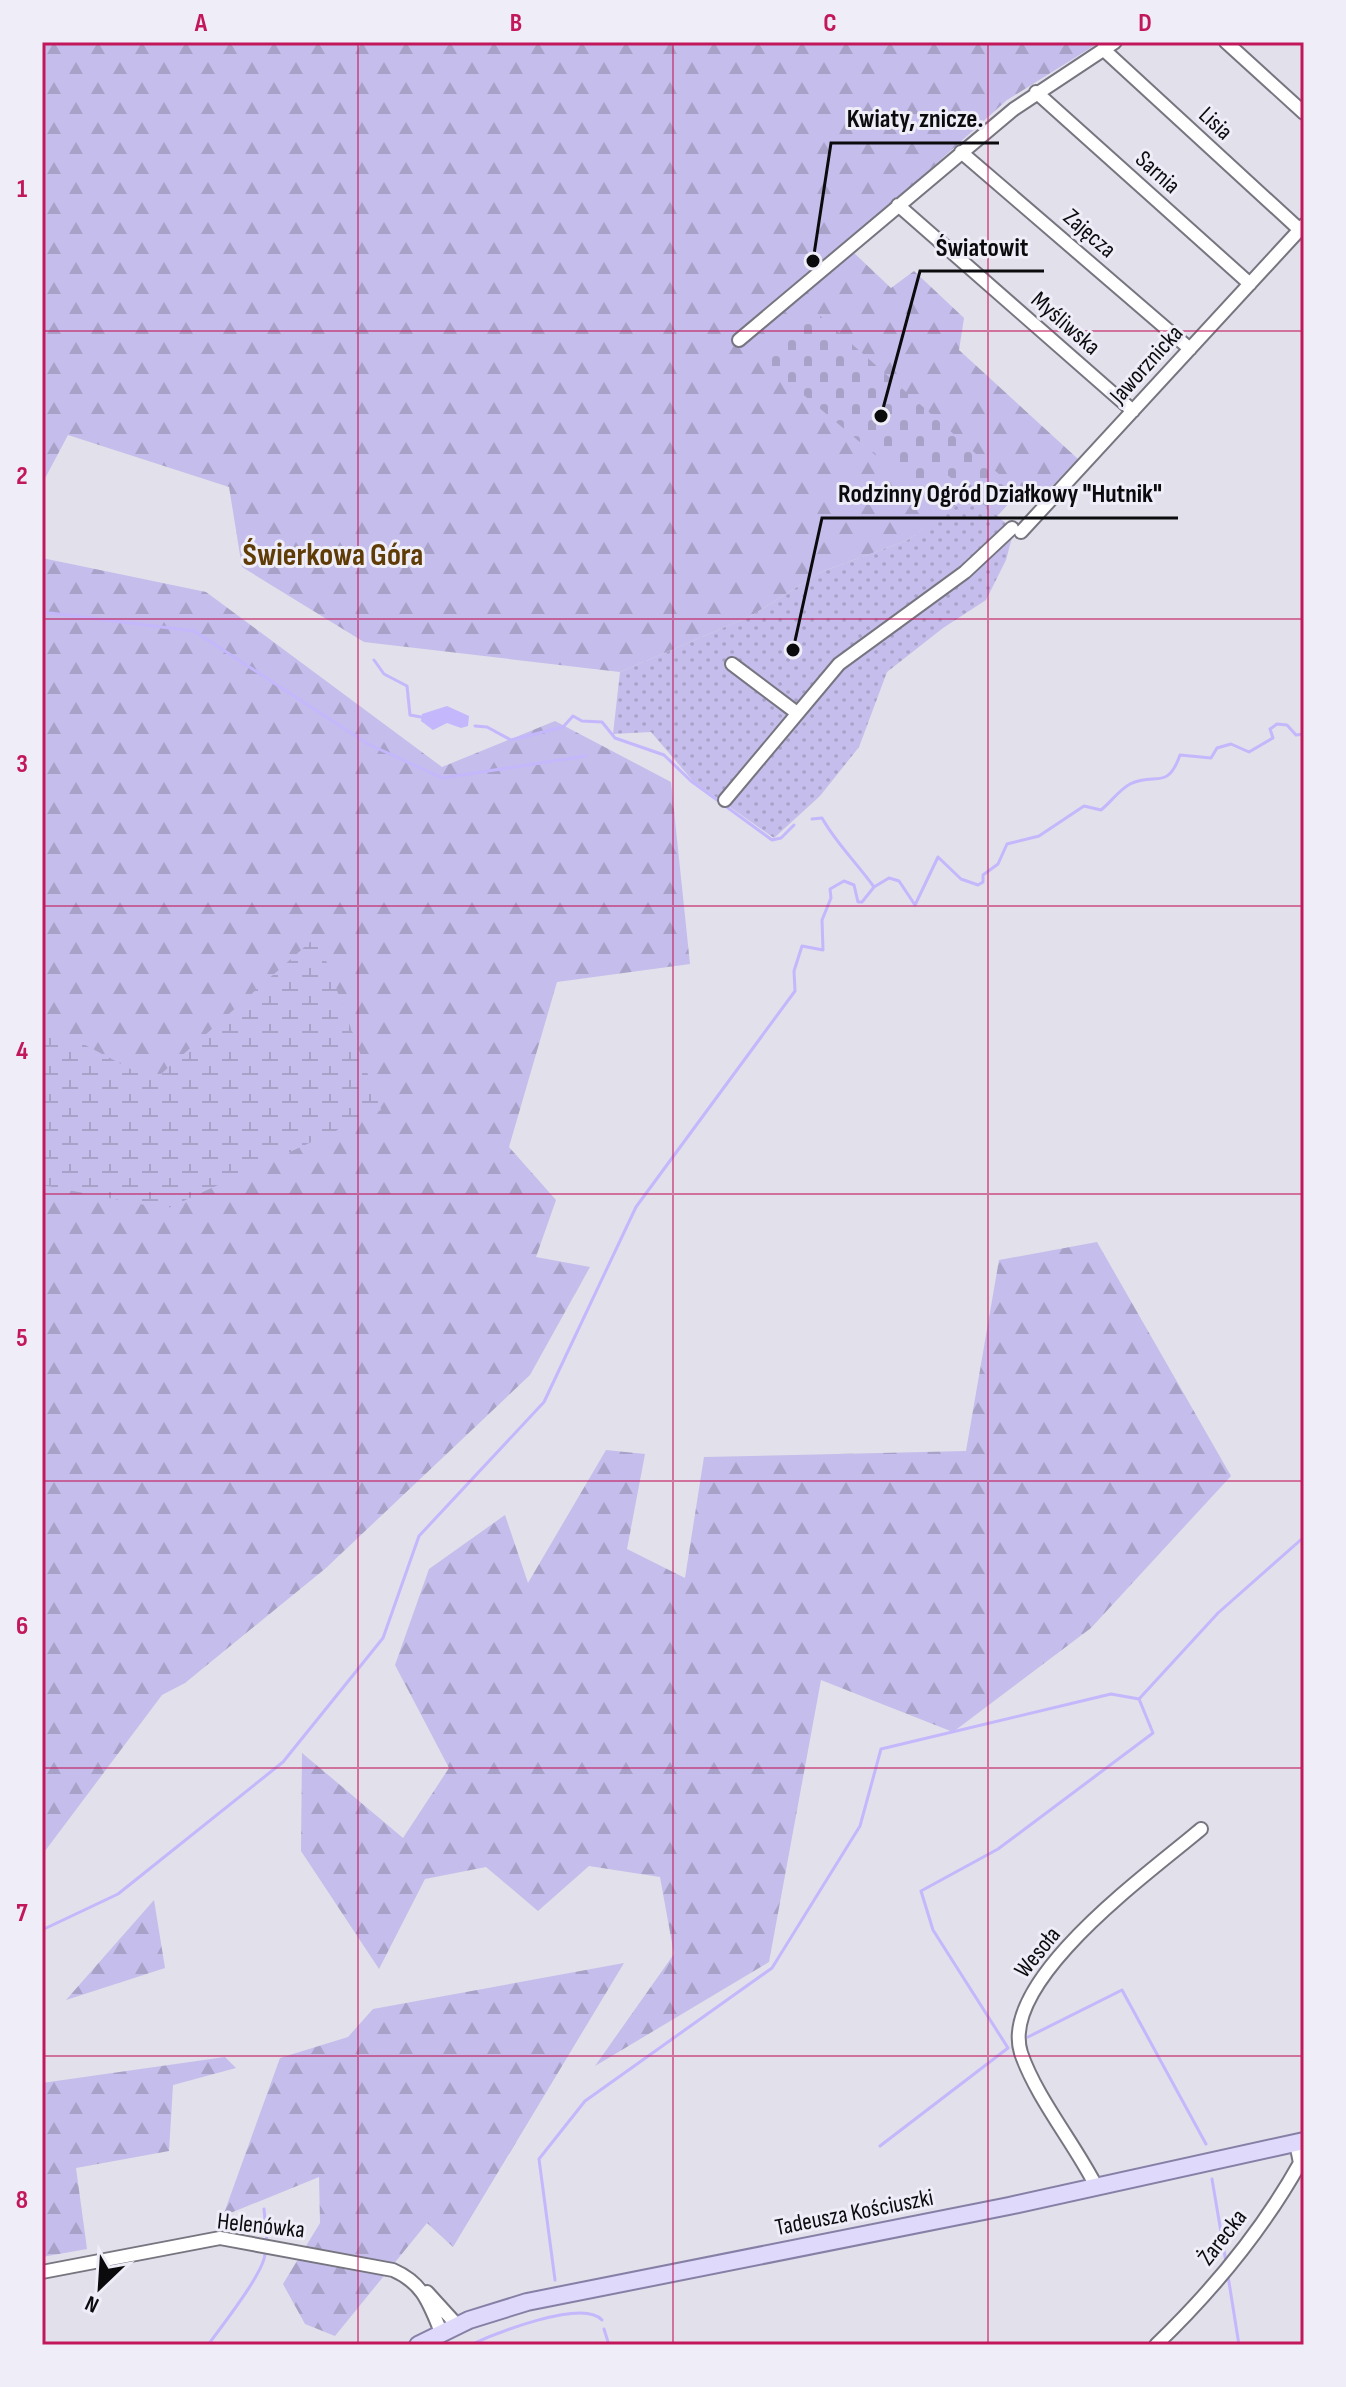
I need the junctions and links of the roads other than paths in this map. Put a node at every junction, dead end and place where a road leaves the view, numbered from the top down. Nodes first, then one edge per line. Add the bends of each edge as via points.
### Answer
1 (1226, 42) edge
2 (1109, 46) edge
3 (1036, 92) junction
4 (1304, 113) edge
5 (961, 152) junction
6 (898, 205) junction
7 (1302, 228) edge
8 (1250, 284) junction
9 (739, 340) dead end
10 (1190, 349) junction
11 (1133, 411) junction
12 (732, 664) dead end
13 (797, 713) junction
14 (725, 800) dead end
15 (1201, 1829) dead end
16 (1300, 2142) edge
17 (1096, 2186) junction
18 (42, 2272) edge
19 (423, 2289) junction
20 (457, 2325) junction
21 (441, 2332) junction
22 (418, 2345) edge
23 (1156, 2345) edge

1 - 4 street
2 - 3 street
2 - 7 street, Lisia
3 - 5 street
3 - 8 street, Sarnia
5 - 6 street
5 - 10 street, Zajęcza
6 - 9 street
6 - 11 street, Myśliwska
7 - 8 street, Jaworznicka
8 - 10 street, Jaworznicka
10 - 11 street, Jaworznicka
11 - 13 street, Jaworznicka via 1016,530 839,664
12 - 13 street
13 - 14 street, Jaworznicka
15 - 17 street, Wesoła via 1076,1937 1042,1974 1019,2028 1022,2055
16 - 17 main road, Tadeusza Kościuszki
16 - 23 street, Żarecka via 1300,2163 1273,2207 1229,2267
17 - 20 main road, Tadeusza Kościuszki via 547,2297
18 - 19 street, Helenówka via 220,2238 393,2270
19 - 20 street, Helenówka
19 - 21 street
20 - 21 main road, Tadeusza Kościuszki
21 - 22 main road, Tadeusza Kościuszki

